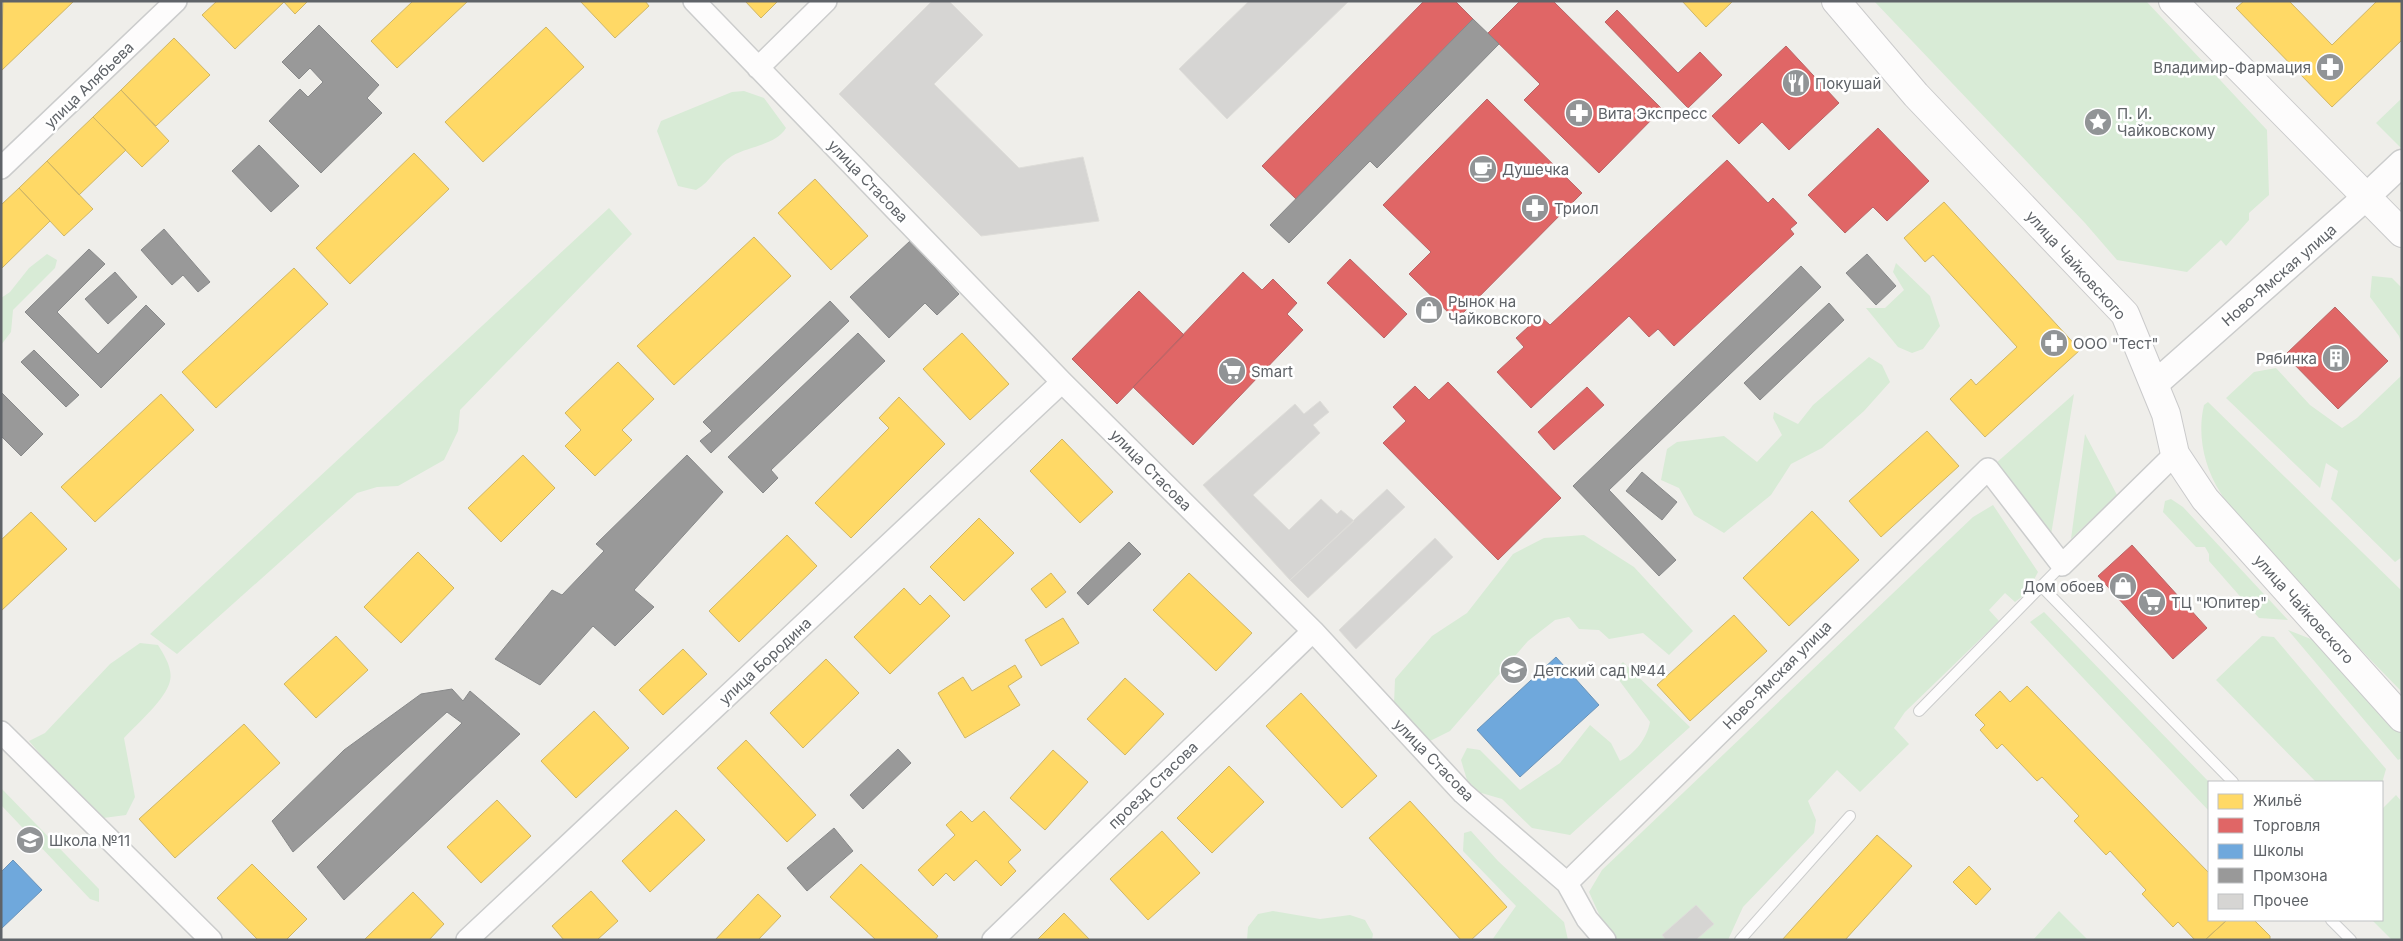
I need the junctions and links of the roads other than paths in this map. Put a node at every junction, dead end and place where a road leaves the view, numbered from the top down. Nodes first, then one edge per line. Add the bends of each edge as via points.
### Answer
1 (176, 1) edge
2 (694, 1) edge
3 (826, 1) edge
4 (1836, 1) edge
5 (2174, 1) edge
6 (758, 68) junction
7 (2402, 164) edge
8 (1, 168) edge
9 (2366, 198) junction
10 (2402, 233) edge
11 (1062, 382) junction
12 (2154, 385) junction
13 (2175, 454) junction
14 (2062, 565) junction
15 (2042, 587) junction
16 (1313, 631) junction
17 (1919, 711) dead end
18 (2402, 718) edge
19 (1, 732) edge
20 (2232, 781) edge
21 (1850, 816) dead end
22 (1568, 883) junction
23 (2332, 921) edge
24 (211, 940) edge
25 (467, 940) edge
26 (993, 940) edge
27 (1605, 940) edge
28 (1740, 940) edge
29 (2351, 940) edge

1 - 8 street, улица Алябьева
2 - 6 street, улица Стасова
3 - 6 street
4 - 12 main road, улица Чайковского via 1916,95 2125,314
5 - 9 main road
6 - 11 street, улица Стасова
7 - 9 street, Ново-Ямская улица
9 - 10 main road
9 - 12 street, Ново-Ямская улица
11 - 16 street, улица Стасова
11 - 25 street, улица Бородина
12 - 13 main road, улица Чайковского via 2166,414
13 - 14 street
13 - 18 main road, улица Чайковского via 2205,498
14 - 15 lane
14 - 22 street, Ново-Ямская улица via 1988,469
15 - 17 lane
15 - 20 lane
16 - 22 street, улица Стасова via 1463,793
16 - 26 street, проезд Стасова
19 - 24 street via 146,872
21 - 28 lane
22 - 27 street, улица Стасова via 1586,919
23 - 29 lane

